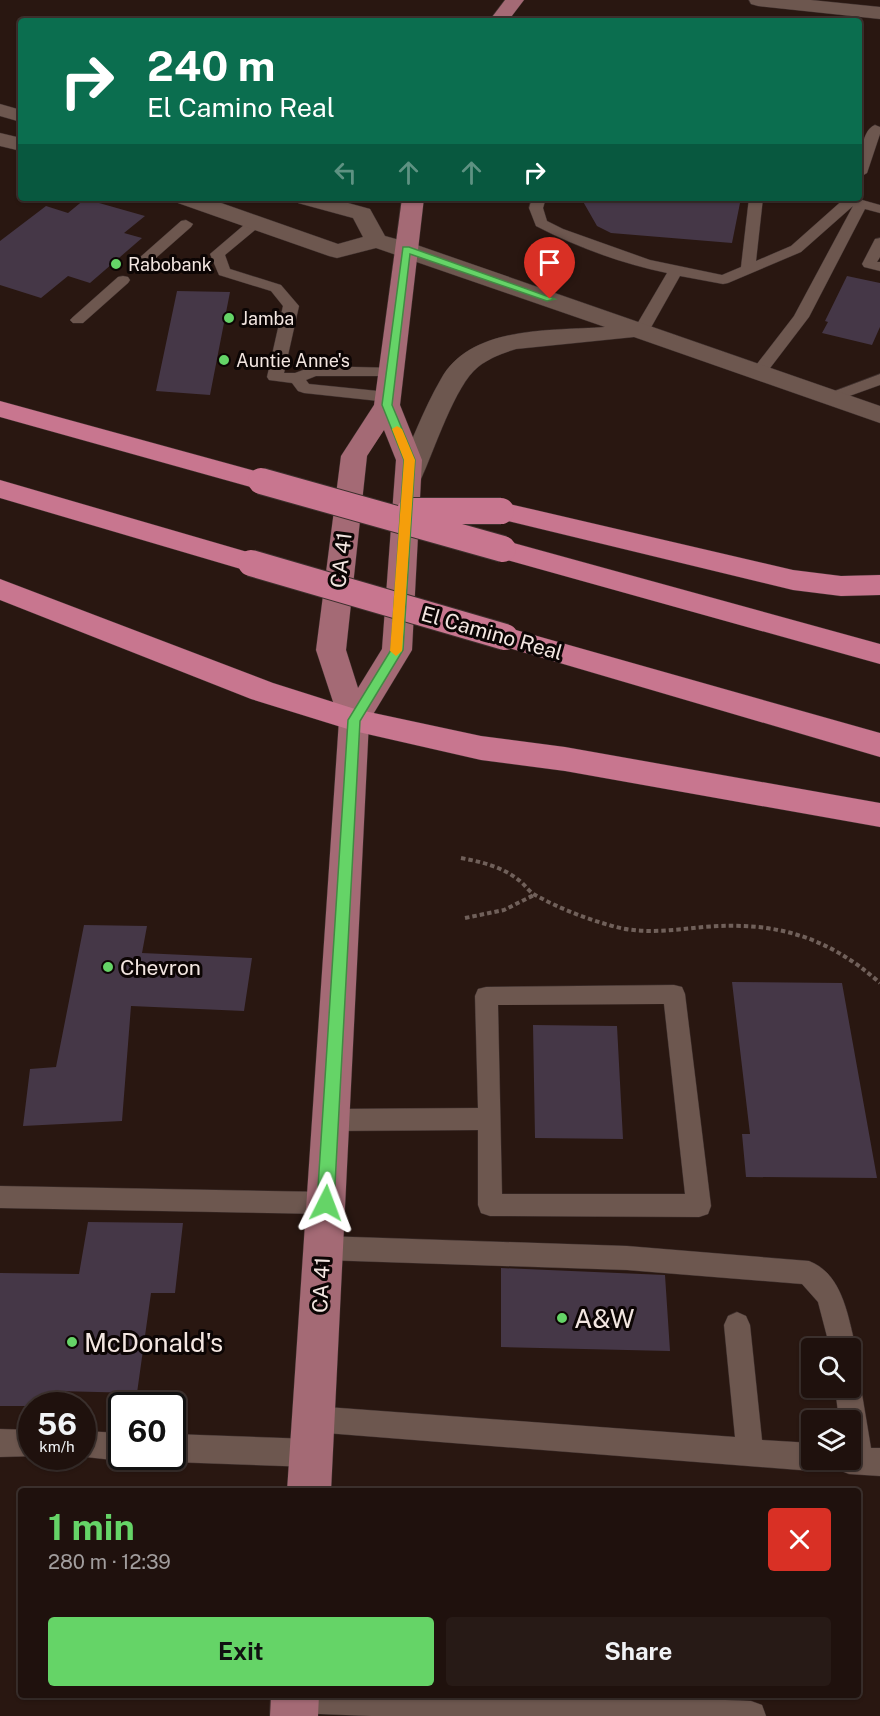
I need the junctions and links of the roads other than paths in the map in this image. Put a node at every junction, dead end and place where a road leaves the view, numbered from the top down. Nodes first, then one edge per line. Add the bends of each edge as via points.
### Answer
1 (515, 0) edge
2 (761, 0) edge
3 (880, 13) edge
4 (500, 18) edge
5 (0, 110) edge
6 (18, 115) edge
7 (862, 127) edge
8 (877, 129) edge
9 (0, 139) edge
10 (18, 144) edge
11 (862, 168) edge
12 (195, 201) edge
13 (316, 201) edge
14 (413, 201) edge
15 (538, 201) edge
16 (756, 201) edge
17 (854, 201) edge
18 (880, 209) edge
19 (256, 222) junction
20 (186, 224) dead end
21 (376, 241) junction
22 (880, 242) edge
23 (406, 249) junction
24 (143, 262) dead end
25 (880, 267) edge
26 (748, 269) junction
27 (676, 270) junction
28 (123, 280) dead end
29 (78, 320) dead end
30 (641, 331) junction
31 (391, 371) junction
32 (758, 373) junction
33 (297, 378) junction
34 (880, 379) edge
35 (830, 398) junction
36 (387, 401) junction
37 (0, 409) edge
38 (880, 415) edge
39 (408, 479) junction
40 (0, 489) edge
41 (369, 511) junction
42 (880, 585) edge
43 (0, 589) edge
44 (880, 654) edge
45 (354, 720) junction
46 (880, 745) edge
47 (880, 815) edge
48 (490, 1119) junction
49 (331, 1120) junction
50 (0, 1197) edge
51 (326, 1203) junction
52 (323, 1248) junction
53 (737, 1325) dead end
54 (840, 1338) edge
55 (850, 1398) edge
56 (0, 1443) edge
57 (18, 1444) edge
58 (186, 1449) edge
59 (750, 1452) junction
60 (311, 1454) edge
61 (801, 1455) edge
62 (863, 1460) edge
63 (294, 1703) edge
64 (752, 1716) edge

1 - 4 main road
2 - 3 main road
5 - 6 main road
7 - 8 lane
8 - 11 lane
9 - 10 main road
12 - 19 main road
13 - 21 main road via 362,214
14 - 23 main road, CA 41
15 - 27 lane via 536,208 542,223 558,232 646,264
16 - 26 lane
17 - 18 lane
17 - 26 lane via 796,249
17 - 32 lane via 801,316
19 - 21 main road via 337,251
19 - 33 lane via 217,254 224,272 276,288 291,306 275,377
20 - 24 lane
21 - 23 main road
22 - 25 lane via 869,264
23 - 30 main road
23 - 31 main road, CA 41 / CA 41
26 - 27 lane via 723,280
27 - 30 lane
28 - 29 lane
30 - 32 main road
30 - 39 main road via 513,342 469,362 453,379
31 - 33 lane via 314,371
31 - 36 main road, CA 41 / CA 41
32 - 35 main road
33 - 36 lane via 304,388
34 - 35 lane
35 - 38 main road
36 - 39 main road, CA 41 / CA 41 via 409,460
36 - 45 main road, CA 41 / CA 41 via 354,456 331,651
37 - 41 highway, bridge
39 - 45 main road, CA 41 / CA 41 via 397,650
40 - 46 highway, El Camino Real, bridge
41 - 42 highway, bridge via 501,511 793,580
41 - 44 highway, bridge
43 - 45 highway via 262,691
45 - 47 highway via 481,748 577,761
45 - 49 main road, CA 41 / CA 41
48 - 48 lane via 490,1205 699,1206 674,994 486,996
48 - 49 lane
49 - 51 main road, CA 41 / CA 41
50 - 51 lane
51 - 52 main road, CA 41 / CA 41
52 - 54 lane via 563,1255 757,1266 809,1273 829,1296
52 - 60 main road, CA 41 / CA 41
53 - 59 lane
55 - 62 lane
56 - 57 lane
58 - 60 lane
59 - 60 lane
59 - 61 lane
63 - 64 lane

